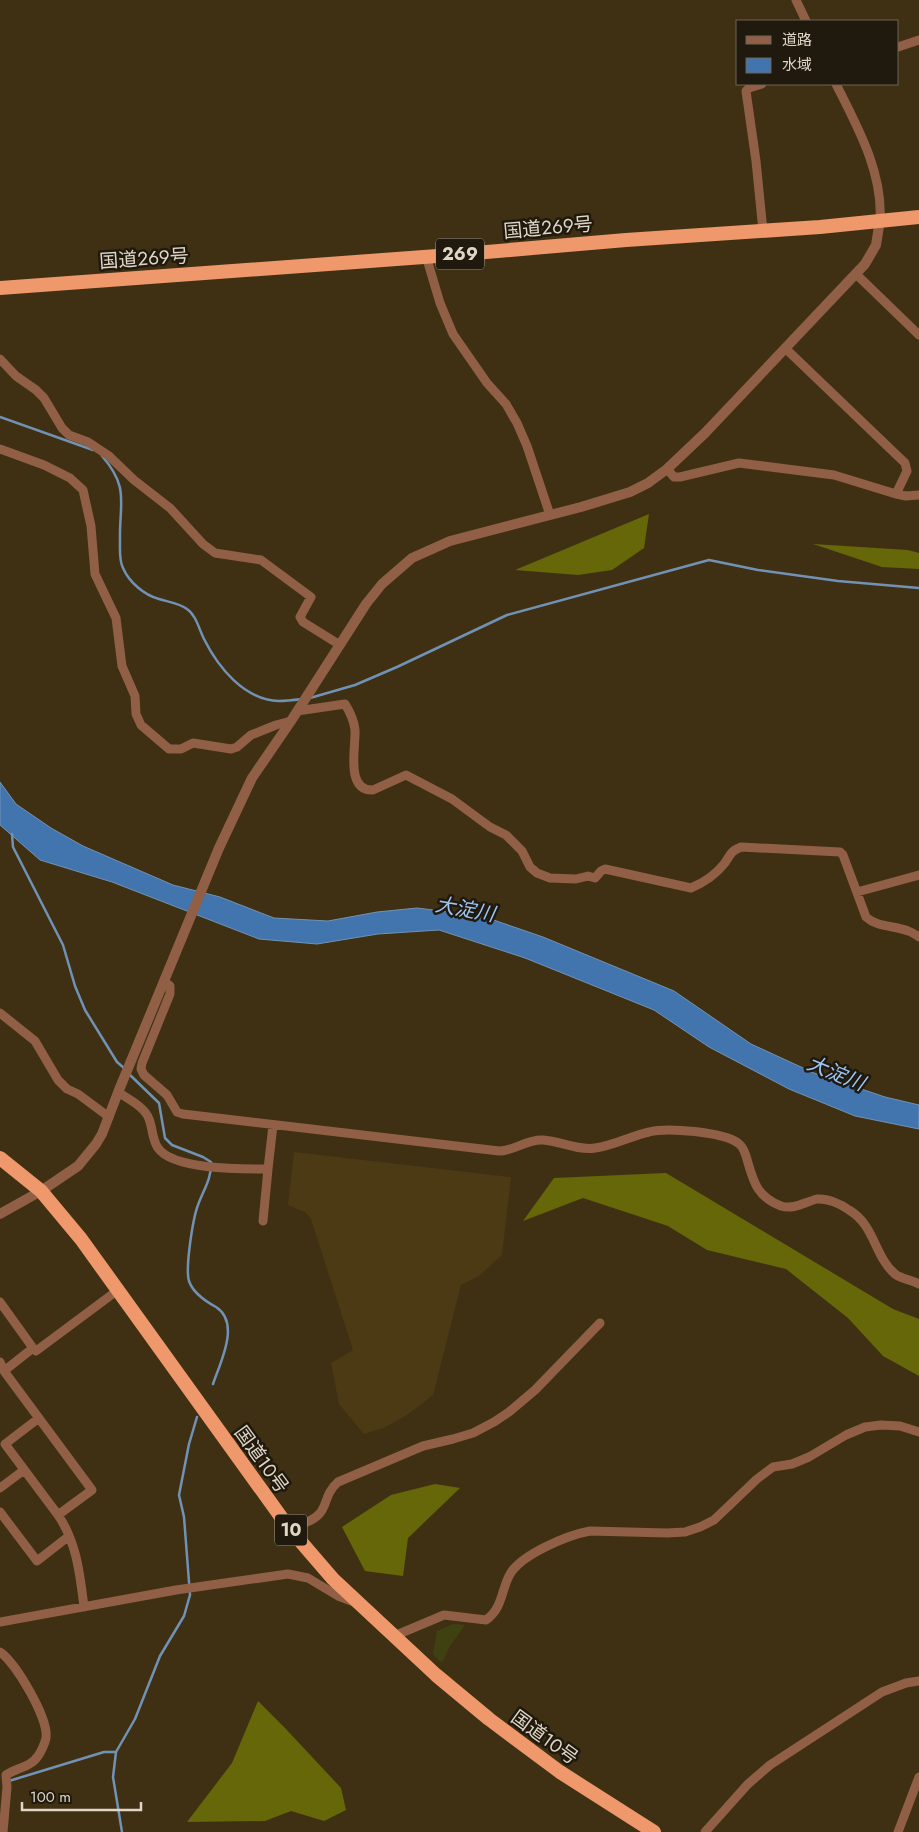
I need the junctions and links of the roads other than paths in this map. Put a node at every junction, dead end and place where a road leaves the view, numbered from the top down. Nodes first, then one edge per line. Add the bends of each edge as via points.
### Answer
1 (796, 0) edge
2 (806, 20) edge
3 (919, 40) edge
4 (899, 47) edge
5 (759, 85) edge
6 (836, 85) edge
7 (919, 217) edge
8 (880, 220) junction
9 (763, 231) junction
10 (426, 256) junction
11 (856, 274) junction
12 (0, 288) edge
13 (919, 335) edge
14 (785, 348) junction
15 (0, 359) edge
16 (0, 449) edge
17 (667, 469) junction
18 (896, 494) junction
19 (919, 495) edge
20 (550, 515) junction
21 (340, 645) junction
22 (299, 708) junction
23 (291, 722) junction
24 (919, 875) edge
25 (857, 892) junction
26 (919, 937) edge
27 (164, 981) junction
28 (0, 1013) edge
29 (118, 1091) junction
30 (109, 1117) junction
31 (273, 1125) junction
32 (0, 1158) edge
33 (268, 1169) junction
34 (41, 1190) junction
35 (0, 1214) edge
36 (262, 1221) dead end
37 (919, 1284) edge
38 (118, 1290) junction
39 (0, 1302) edge
40 (600, 1323) dead end
41 (34, 1348) junction
42 (0, 1362) edge
43 (4, 1371) junction
44 (39, 1418) junction
45 (919, 1432) edge
46 (24, 1470) junction
47 (0, 1488) edge
48 (0, 1512) edge
49 (58, 1515) junction
50 (289, 1528) junction
51 (69, 1536) junction
52 (359, 1603) junction
53 (84, 1607) junction
54 (0, 1622) edge
55 (394, 1636) junction
56 (0, 1652) edge
57 (919, 1681) edge
58 (919, 1777) edge
59 (3, 1832) edge
60 (654, 1832) edge
61 (705, 1832) edge
62 (898, 1832) edge

1 - 2 street
3 - 4 street
5 - 9 street via 746,91
6 - 8 street via 868,153 881,206
7 - 8 highway, 国道269号 / 269
8 - 9 highway, 国道269号 / 269
8 - 11 street via 879,236 872,253
9 - 10 highway, 国道269号 / 269
10 - 12 highway, 国道269号 / 269
10 - 20 street via 453,334 517,423
11 - 13 street
11 - 14 street
14 - 17 street
14 - 18 street via 905,463 907,472
15 - 21 street via 44,398 69,435 88,442 109,456 170,508 203,544 215,553 261,560 311,597 300,617 303,622
16 - 23 street via 44,465 70,478 83,490 95,574 116,618 122,666 135,696 136,714 142,725 169,749 181,749 193,743 231,748 238,747 251,735
17 - 18 street via 680,477 739,462 834,475
17 - 20 street via 630,492
18 - 19 street
20 - 21 street via 450,540 412,558 382,584
21 - 22 street
22 - 23 street
22 - 25 street via 345,704 355,727 354,771 361,787 372,790 406,775 452,799 506,835 522,851 530,867 550,878 595,878 605,869 691,888 713,875 733,850 740,847 828,850 843,855
23 - 27 street via 252,778 218,848
24 - 25 street
25 - 26 street via 862,910 870,921
27 - 29 street
27 - 31 street via 170,986 170,994 142,1063 144,1075 167,1095 176,1112
28 - 30 street via 35,1041 67,1089
29 - 30 street
29 - 33 street via 145,1112 155,1143 166,1156 201,1167
30 - 34 street via 87,1157
31 - 33 street
31 - 37 street via 499,1151 543,1140 598,1148 660,1129 724,1137 739,1143 744,1149 756,1188 768,1198 782,1206 794,1207 826,1200 850,1210 868,1227 885,1262 895,1274
32 - 34 highway, 国道10号 / 10
33 - 36 street
34 - 35 street
34 - 38 highway, 国道10号 / 10
38 - 41 street via 36,1351
38 - 50 highway, 国道10号 / 10
39 - 41 street
40 - 50 street via 509,1412 473,1433 422,1446 338,1482 331,1488 316,1519 302,1524 298,1521
41 - 43 street
42 - 43 street
43 - 44 street
44 - 46 street via 4,1444
44 - 49 street via 92,1490
45 - 55 street via 900,1426 865,1428 846,1435 809,1457 772,1467 714,1520 693,1530 578,1533 525,1559 514,1569 499,1606 486,1620 444,1615
46 - 47 street
46 - 49 street
48 - 51 street via 37,1561
49 - 51 street
50 - 52 highway, 国道10号 / 10
51 - 53 street via 80,1566
52 - 53 street via 338,1596 308,1578 288,1574
52 - 55 highway, 国道10号 / 10
53 - 54 street
55 - 60 highway, 国道10号 / 10 via 526,1749
56 - 59 street via 28,1688 44,1722 46,1738 38,1757 31,1764 6,1776
57 - 61 street via 882,1692 770,1765 748,1784
58 - 62 street

